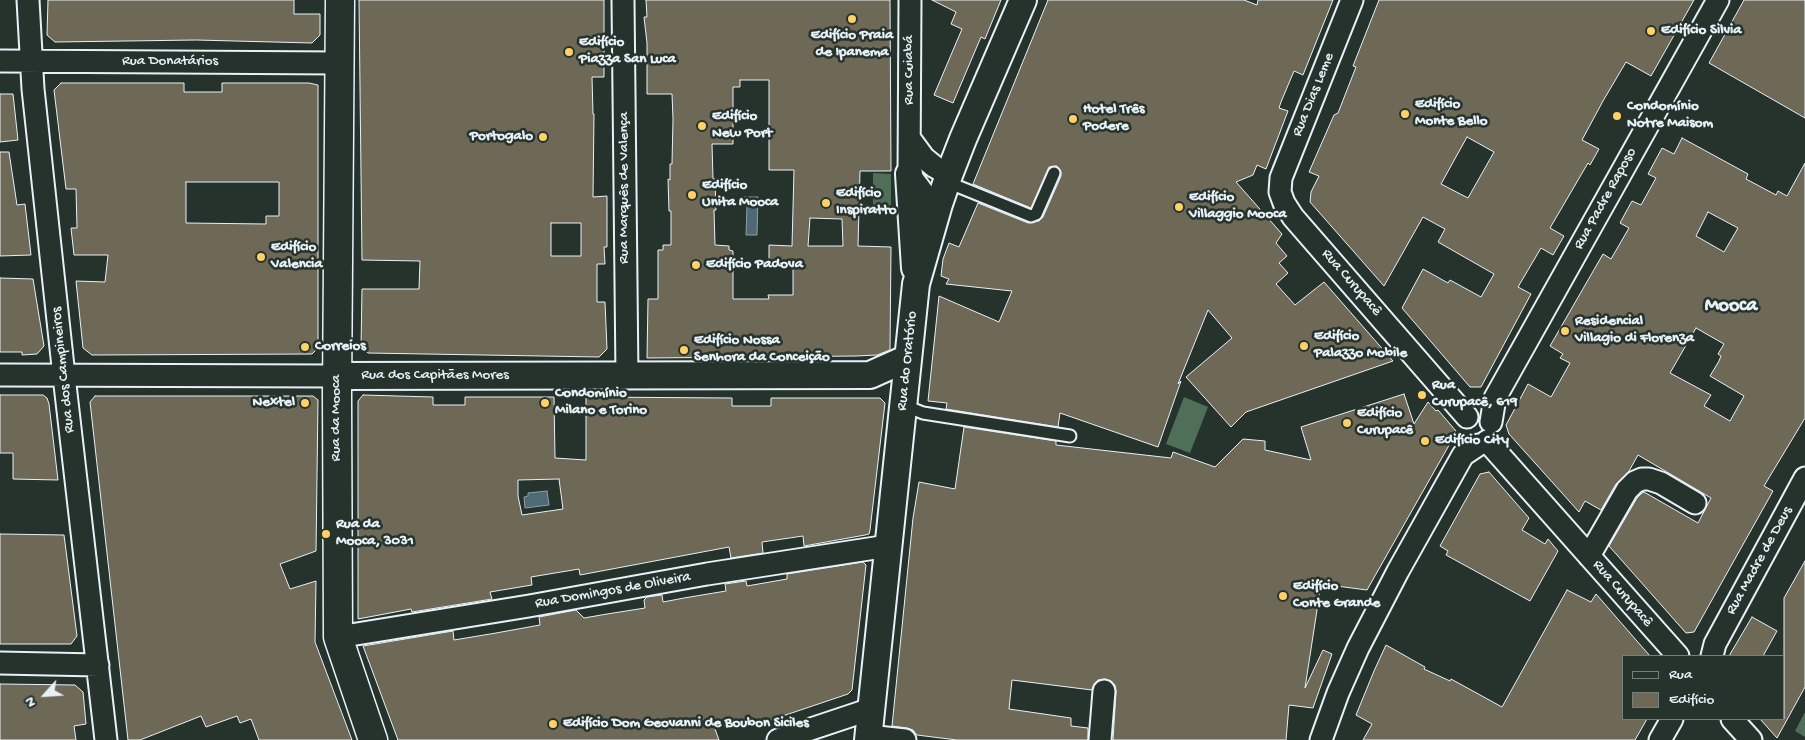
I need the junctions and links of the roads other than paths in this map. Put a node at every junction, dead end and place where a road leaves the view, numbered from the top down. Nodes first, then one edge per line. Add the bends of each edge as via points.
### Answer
1 (28, 0) edge
2 (340, 0) edge
3 (624, 0) edge
4 (910, 0) edge
5 (1022, 0) edge
6 (1352, 0) edge
7 (1718, 0) edge
8 (0, 60) edge
9 (30, 61) junction
10 (340, 63) junction
11 (910, 139) junction
12 (1054, 173) dead end
13 (909, 174) junction
14 (945, 187) junction
15 (1280, 192) joint
16 (916, 284) junction
17 (908, 358) junction
18 (0, 375) edge
19 (870, 375) junction
20 (64, 376) junction
21 (338, 376) junction
22 (626, 376) junction
23 (903, 405) junction
24 (1475, 432) junction
25 (1070, 436) dead end
26 (1805, 478) edge
27 (1695, 503) dead end
28 (888, 546) junction
29 (1589, 556) junction
30 (338, 637) junction
31 (1708, 652) edge
32 (1677, 655) edge
33 (0, 663) edge
34 (98, 665) junction
35 (1104, 691) dead end
36 (871, 709) junction
37 (1671, 720) edge
38 (1733, 720) edge
39 (868, 738) edge
40 (106, 740) edge
41 (373, 740) edge
42 (778, 740) edge
43 (905, 740) edge
44 (1100, 740) edge
45 (1321, 740) edge
46 (1660, 740) edge
47 (1750, 740) edge

1 - 9 street, Rua dos Campineiros
2 - 10 main road, Rua da Mooca
3 - 22 street, Rua Marquês de Valença
4 - 11 street, Rua Cuiabá
5 - 14 street, Rua do Oratório
6 - 15 street, Rua Dias Leme via 1281,178
7 - 24 street, Rua Padre Raposo
8 - 9 street, Rua Donatários
9 - 10 street, Rua Donatários
9 - 20 street, Rua dos Campineiros
10 - 21 main road, Rua da Mooca
11 - 13 street, Rua Cuiabá
11 - 14 street via 934,167
12 - 14 lane via 1036,214 1031,216
13 - 14 street via 928,199
13 - 16 street
14 - 16 street, Rua do Oratório
15 - 24 street, Rua Curupacê via 1293,217
16 - 17 street, Rua do Oratório
17 - 19 street, Rua dos Capitães Mores
17 - 23 street, Rua do Oratório
18 - 20 street, Rua dos Capitães Mores
19 - 22 street, Rua dos Capitães Mores
19 - 23 street
20 - 21 street, Rua dos Capitães Mores
20 - 34 street, Rua dos Campineiros
21 - 22 street, Rua dos Capitães Mores
21 - 30 main road, Rua da Mooca
23 - 25 lane via 923,413
23 - 28 street, Rua do Oratório
24 - 29 street, Rua Curupacê
24 - 45 street, Rua Padre Raposo via 1358,648
26 - 31 street, Rua Madre de Deus
27 - 29 street via 1661,483 1649,479 1635,482 1627,490
28 - 30 street, Rua Domingos de Oliveira
28 - 36 street, Rua do Oratório
29 - 32 street, Rua Curupacê
30 - 41 main road, Rua da Mooca
33 - 34 street
34 - 40 street, Rua dos Campineiros
35 - 44 street
36 - 39 street, Rua do Oratório
36 - 42 street
37 - 46 street
38 - 47 street
39 - 43 street

